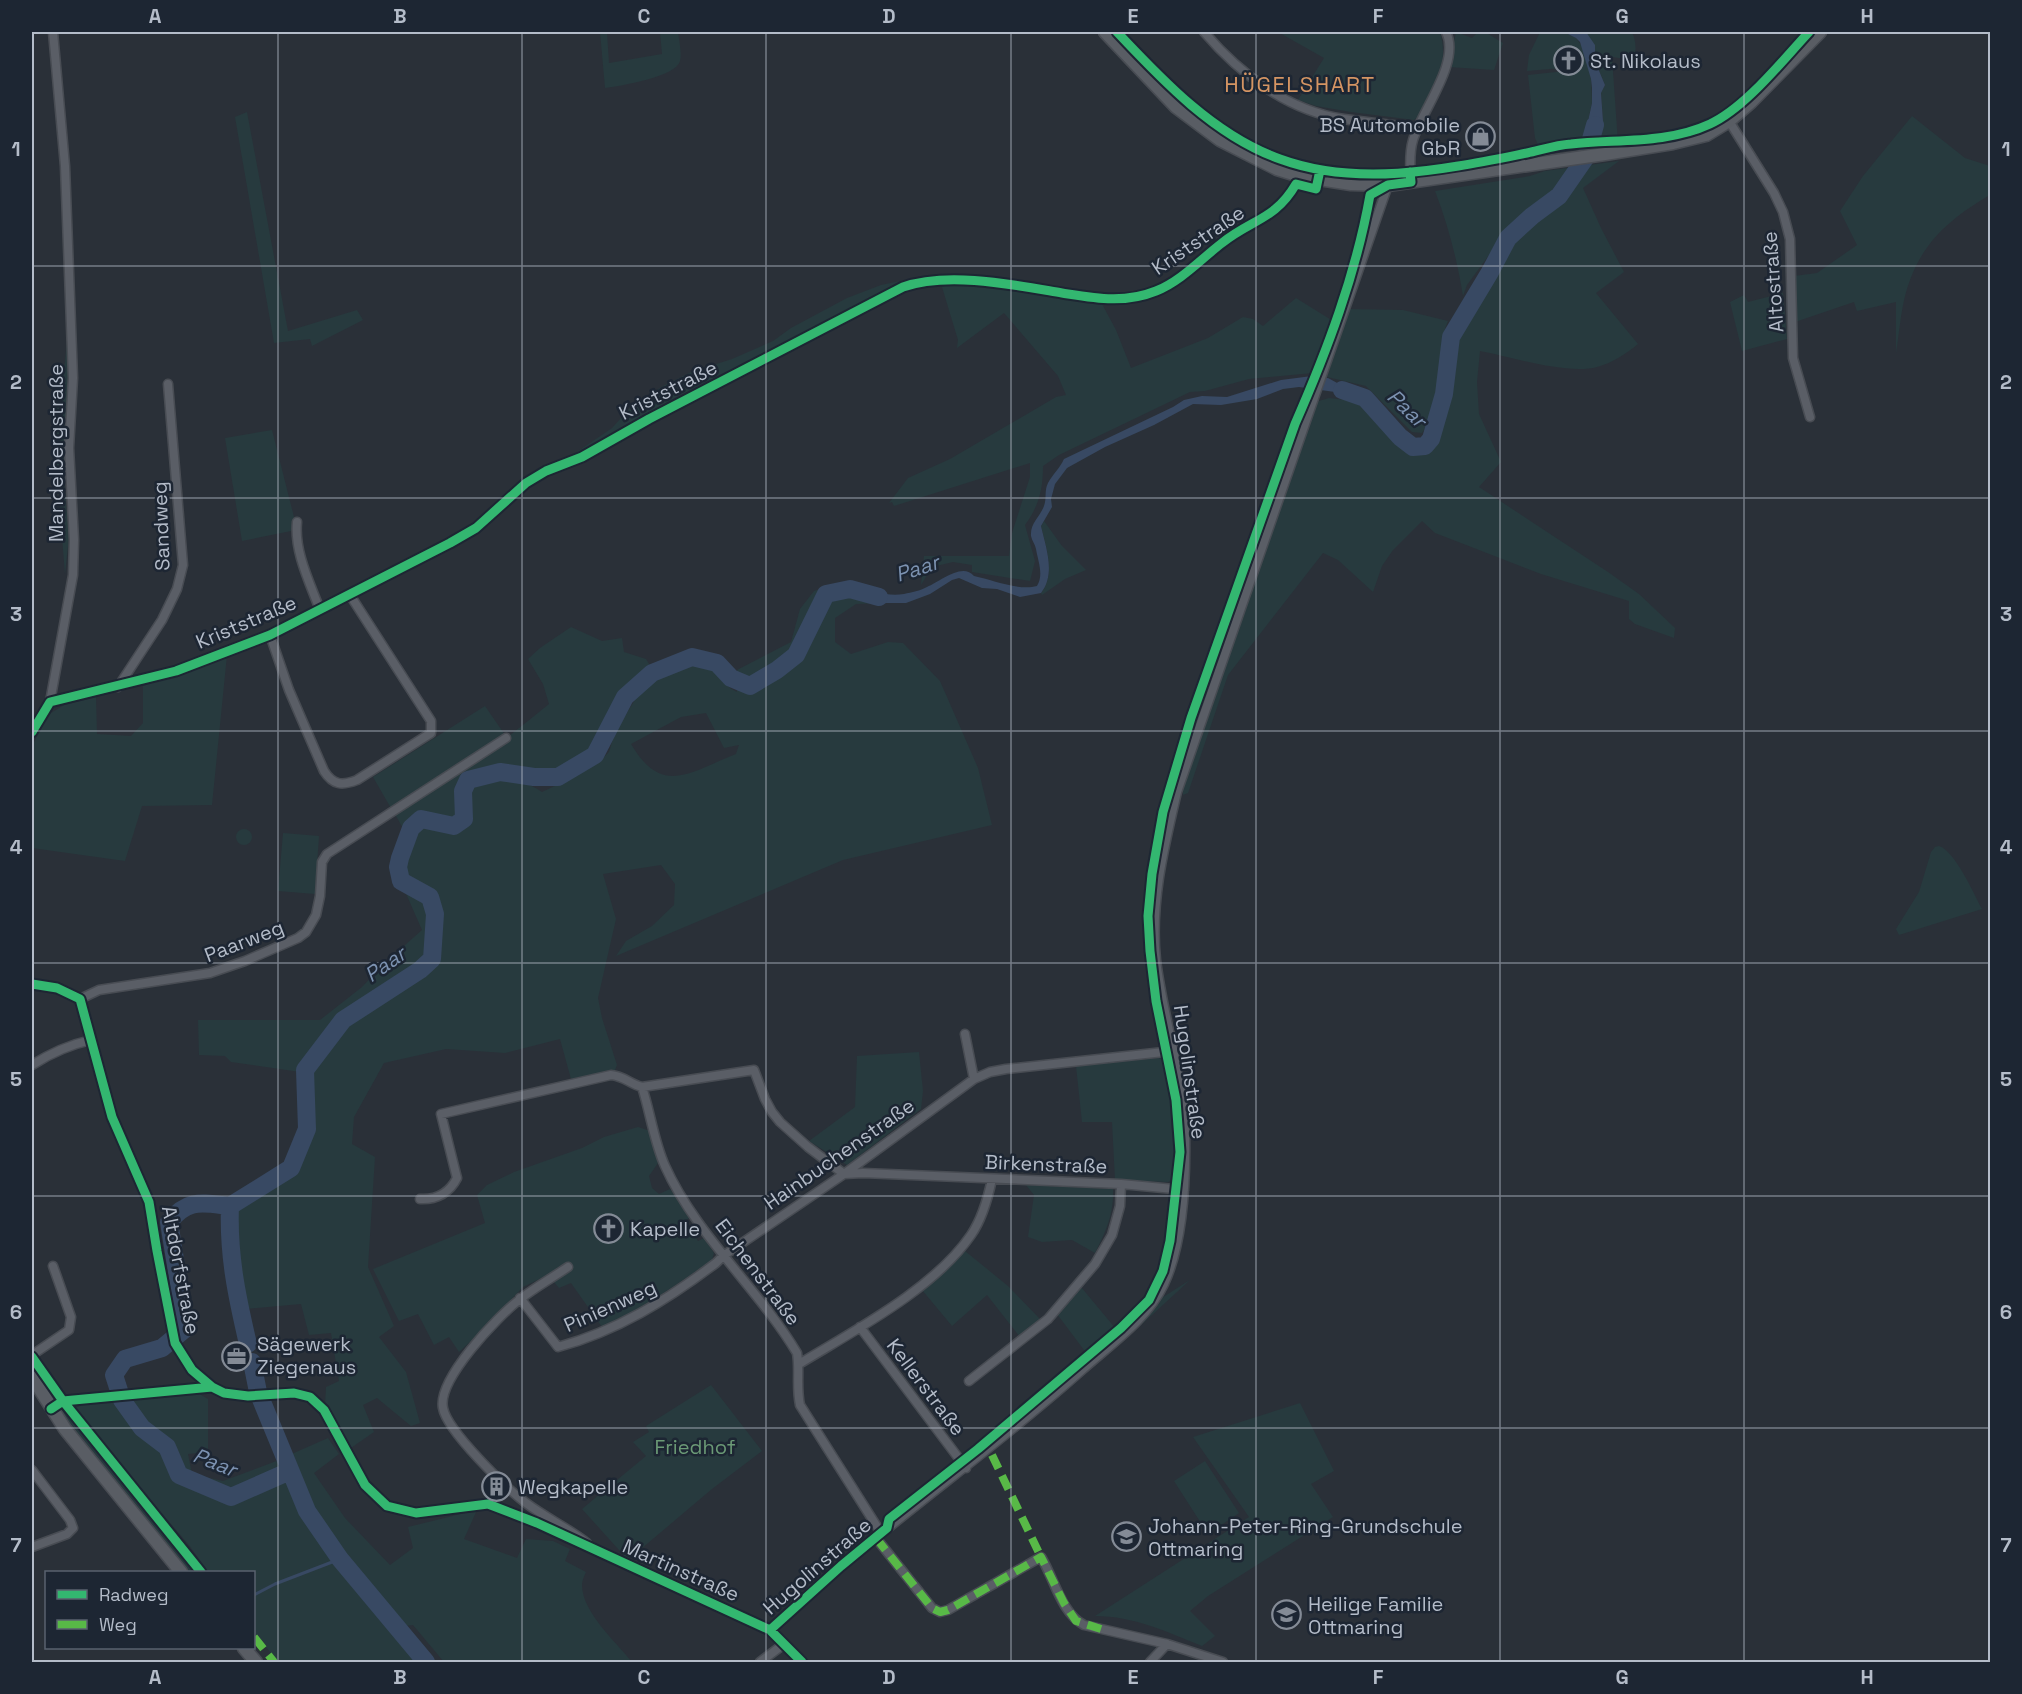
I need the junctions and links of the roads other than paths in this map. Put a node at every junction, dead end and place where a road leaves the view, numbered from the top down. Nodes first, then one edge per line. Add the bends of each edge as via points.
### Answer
1 (53, 32) edge
2 (1106, 32) edge
3 (1204, 32) edge
4 (1446, 32) edge
5 (1820, 32) edge
6 (1729, 122) junction
7 (1417, 129) junction
8 (1300, 176) junction
9 (1411, 182) junction
10 (1388, 185) junction
11 (168, 384) dead end
12 (1810, 417) dead end
13 (297, 522) dead end
14 (350, 595) junction
15 (320, 610) junction
16 (270, 635) junction
17 (118, 687) junction
18 (50, 702) junction
19 (32, 732) edge
20 (506, 738) dead end
21 (32, 984) edge
22 (80, 999) junction
23 (965, 1034) dead end
24 (91, 1040) junction
25 (1173, 1051) junction
26 (32, 1065) edge
27 (974, 1079) junction
28 (642, 1087) junction
29 (844, 1174) junction
30 (992, 1179) junction
31 (1121, 1184) junction
32 (1184, 1190) junction
33 (420, 1199) dead end
34 (723, 1256) junction
35 (53, 1266) dead end
36 (568, 1267) dead end
37 (520, 1298) junction
38 (860, 1327) junction
39 (32, 1355) edge
40 (799, 1364) junction
41 (32, 1377) edge
42 (969, 1381) dead end
43 (966, 1468) junction
44 (32, 1470) edge
45 (537, 1523) joint
46 (879, 1535) junction
47 (32, 1547) edge
48 (599, 1553) junction
49 (181, 1571) edge
50 (770, 1630) junction
51 (784, 1644) junction
52 (1167, 1644) junction
53 (246, 1649) edge
54 (256, 1662) edge
55 (760, 1662) edge
56 (802, 1662) edge
57 (1150, 1662) edge
58 (1223, 1662) edge

1 - 18 street, Mandelbergstraße via 65,166 74,540 73,575
2 - 8 main road via 1176,107 1220,140
3 - 7 street via 1224,55 1273,93 1312,112
4 - 7 street via 1450,43 1447,64
5 - 6 main road
6 - 9 main road via 1692,139
6 - 12 street, Altostraße via 1783,212 1790,239 1793,358
7 - 9 street via 1412,143
8 - 10 main road
8 - 14 street, Kriststraße via 1271,214 1224,241 1179,278 1139,296 1101,299 948,280 903,287 582,457 546,471 526,483 476,528
9 - 10 main road
10 - 25 street, Hugolinstraße via 1177,792 1159,872 1155,923 1156,959
11 - 17 street, Sandweg via 183,565 162,620
13 - 15 street via 302,562
14 - 15 street, Kriststraße
14 - 16 street via 431,722 431,733 357,780 337,783 324,771
15 - 16 street, Kriststraße
16 - 17 street, Kriststraße via 176,671
17 - 18 street, Kriststraße
18 - 19 street, Mandelbergstraße
20 - 22 street, Paarweg via 327,854 322,862 316,915 298,938 210,973 99,990
21 - 22 street via 57,988
22 - 24 street, Altdorfstraße
23 - 27 street
24 - 26 street via 54,1051
24 - 45 street, Altdorfstraße via 112,1117 149,1202 176,1343 192,1370 224,1393 294,1393 310,1397 324,1410 364,1485 387,1506 416,1513 488,1504
25 - 27 street, Hainbuchenstraße via 1006,1069
25 - 32 street, Hugolinstraße via 1185,1131
27 - 29 street, Hainbuchenstraße
28 - 29 street via 754,1070 772,1112 809,1148
28 - 33 street via 611,1074 441,1114 457,1178 452,1187 433,1200
28 - 34 street, Eichenstraße via 664,1165
29 - 30 street, Birkenstraße
29 - 34 street, Hainbuchenstraße
30 - 31 street, Birkenstraße
30 - 38 street via 973,1233 952,1259
31 - 32 street, Birkenstraße
31 - 42 street via 1112,1235 1095,1264 1048,1319
32 - 43 street, Hugolinstraße via 1171,1266 1156,1298 1122,1335
34 - 37 street, Pinienweg via 647,1310 558,1347
34 - 40 street, Eichenstraße via 787,1336
35 - 39 street via 71,1317 69,1330
36 - 37 street
37 - 48 street via 455,1369 446,1384 443,1410 457,1434 525,1503 575,1533
38 - 40 street
38 - 43 street, Kellerstraße
40 - 46 street, Eichenstraße via 800,1405
41 - 49 main road via 65,1429
43 - 46 street, Hugolinstraße
44 - 47 street via 74,1528
45 - 48 street, Martinstraße
46 - 50 street, Hugolinstraße
46 - 52 street, Eichenstraße via 932,1608 939,1612 1041,1557 1076,1620
48 - 50 street, Martinstraße
50 - 51 street, Martinstraße
51 - 55 street
51 - 56 street, Martinstraße
52 - 57 street
52 - 58 street
53 - 54 main road

